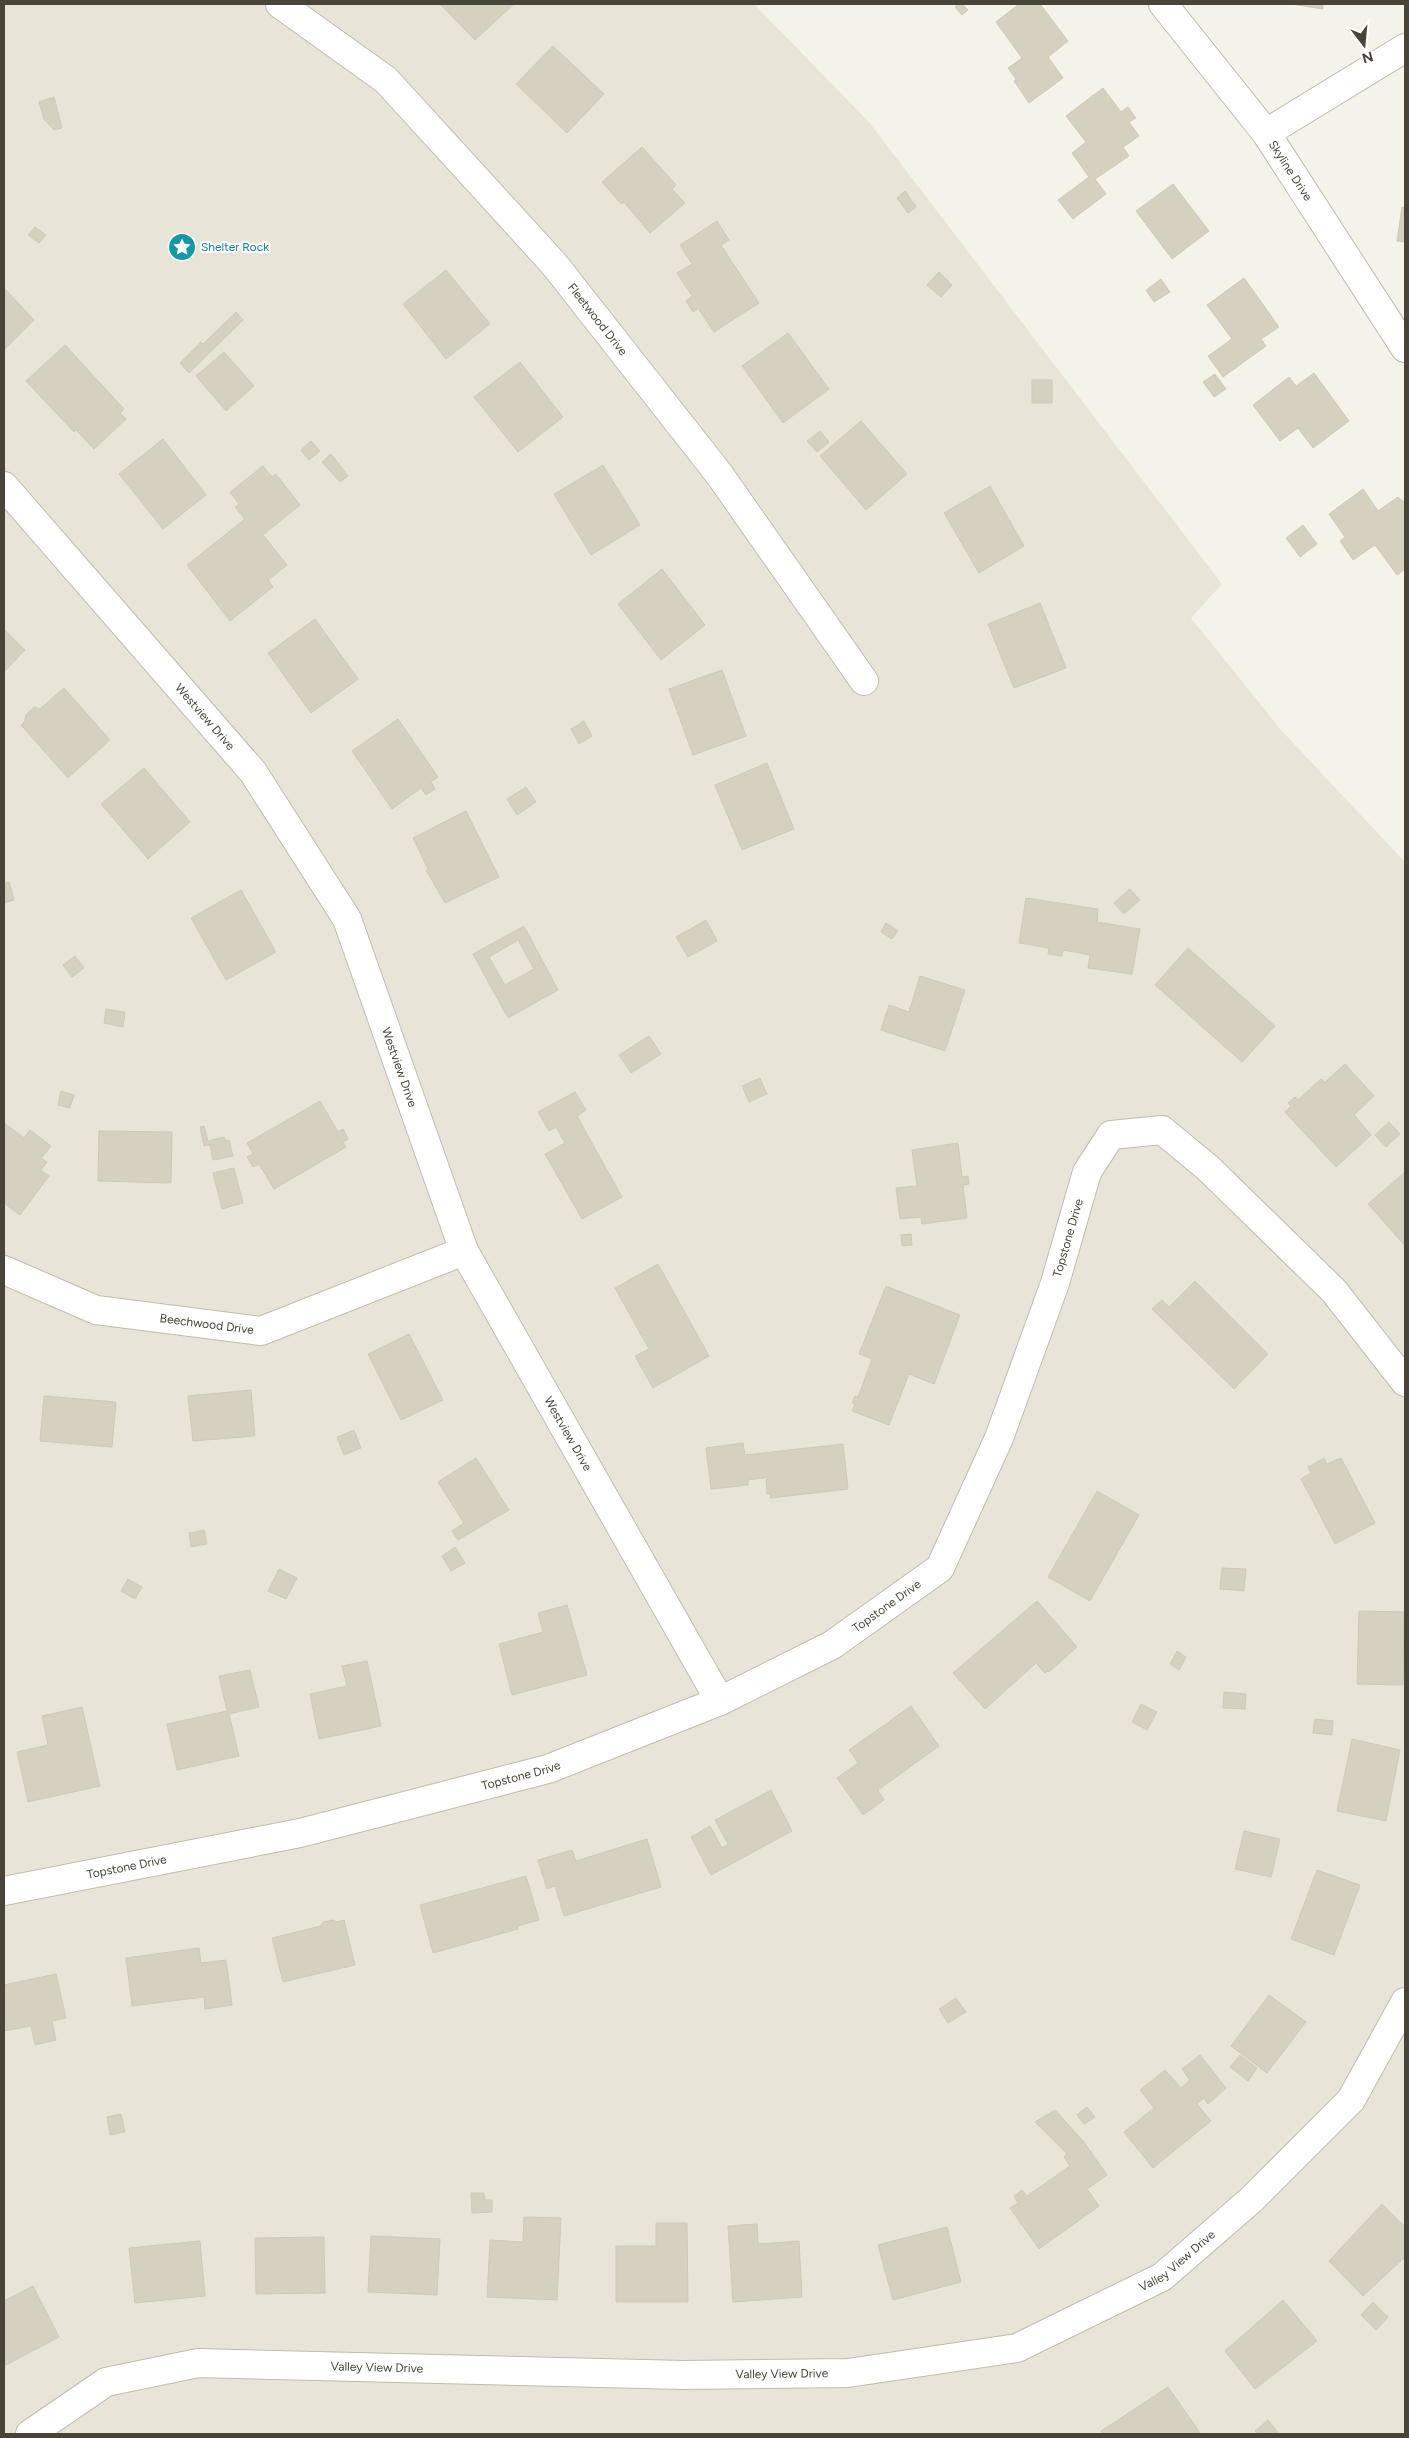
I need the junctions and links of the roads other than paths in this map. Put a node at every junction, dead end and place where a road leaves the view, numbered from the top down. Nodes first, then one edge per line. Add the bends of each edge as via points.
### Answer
1 (280, 4) edge
2 (1163, 4) edge
3 (1405, 48) edge
4 (1266, 133) junction
5 (1405, 348) edge
6 (4, 486) edge
7 (864, 681) dead end
8 (464, 1251) junction
9 (4, 1270) edge
10 (1405, 1382) edge
11 (720, 1701) junction
12 (4, 1891) edge
13 (1405, 2002) edge
14 (30, 2434) edge

1 - 7 street, Fleetwood Drive via 386,80 554,264 719,474
2 - 4 street, Skyline Drive
3 - 4 street
4 - 5 street, Skyline Drive
6 - 8 street, Westview Drive via 253,772 347,919
8 - 9 street, Beechwood Drive via 261,1331 96,1310
8 - 11 street, Westview Drive
10 - 11 street, Topstone Drive via 1334,1291 1208,1168 1162,1130 1111,1135 1087,1172 1055,1283 999,1438 940,1568 832,1645
11 - 12 street, Topstone Drive via 548,1769 300,1833
13 - 14 street, Valley View Drive via 1351,2100 1252,2199 1162,2277 1017,2348 848,2373 684,2374 198,2363 106,2382

